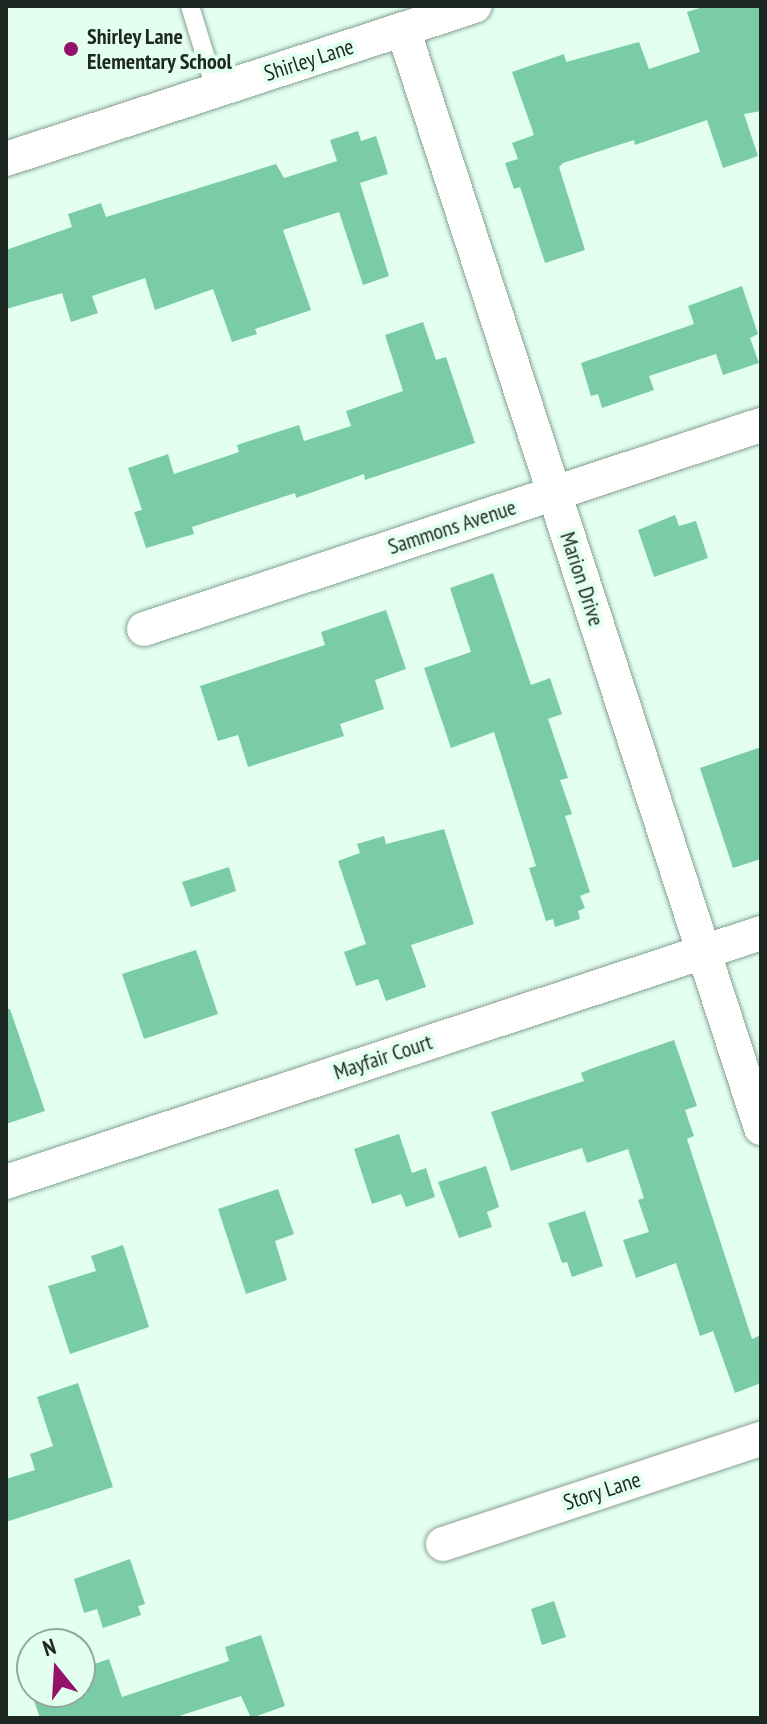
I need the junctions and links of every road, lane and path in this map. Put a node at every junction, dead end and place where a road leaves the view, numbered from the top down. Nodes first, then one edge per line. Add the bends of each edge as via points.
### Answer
1 (190, 6) edge
2 (475, 6) edge
3 (438, 12) edge
4 (403, 29) junction
5 (216, 91) junction
6 (6, 159) edge
7 (761, 425) edge
8 (554, 493) junction
9 (144, 629) dead end
10 (761, 933) edge
11 (703, 952) junction
12 (761, 1128) edge
13 (6, 1182) edge
14 (761, 1439) edge
15 (443, 1544) dead end

1 - 5 lane
2 - 3 street, Shirley Lane
3 - 4 street, Shirley Lane
4 - 5 street, Shirley Lane
4 - 8 street, Marion Drive
5 - 6 street, Shirley Lane
7 - 8 street, Sammons Avenue
8 - 9 street, Sammons Avenue
8 - 11 street, Marion Drive
10 - 11 street, Mayfair Court
11 - 12 street, Marion Drive
11 - 13 street, Mayfair Court
14 - 15 street, Story Lane

